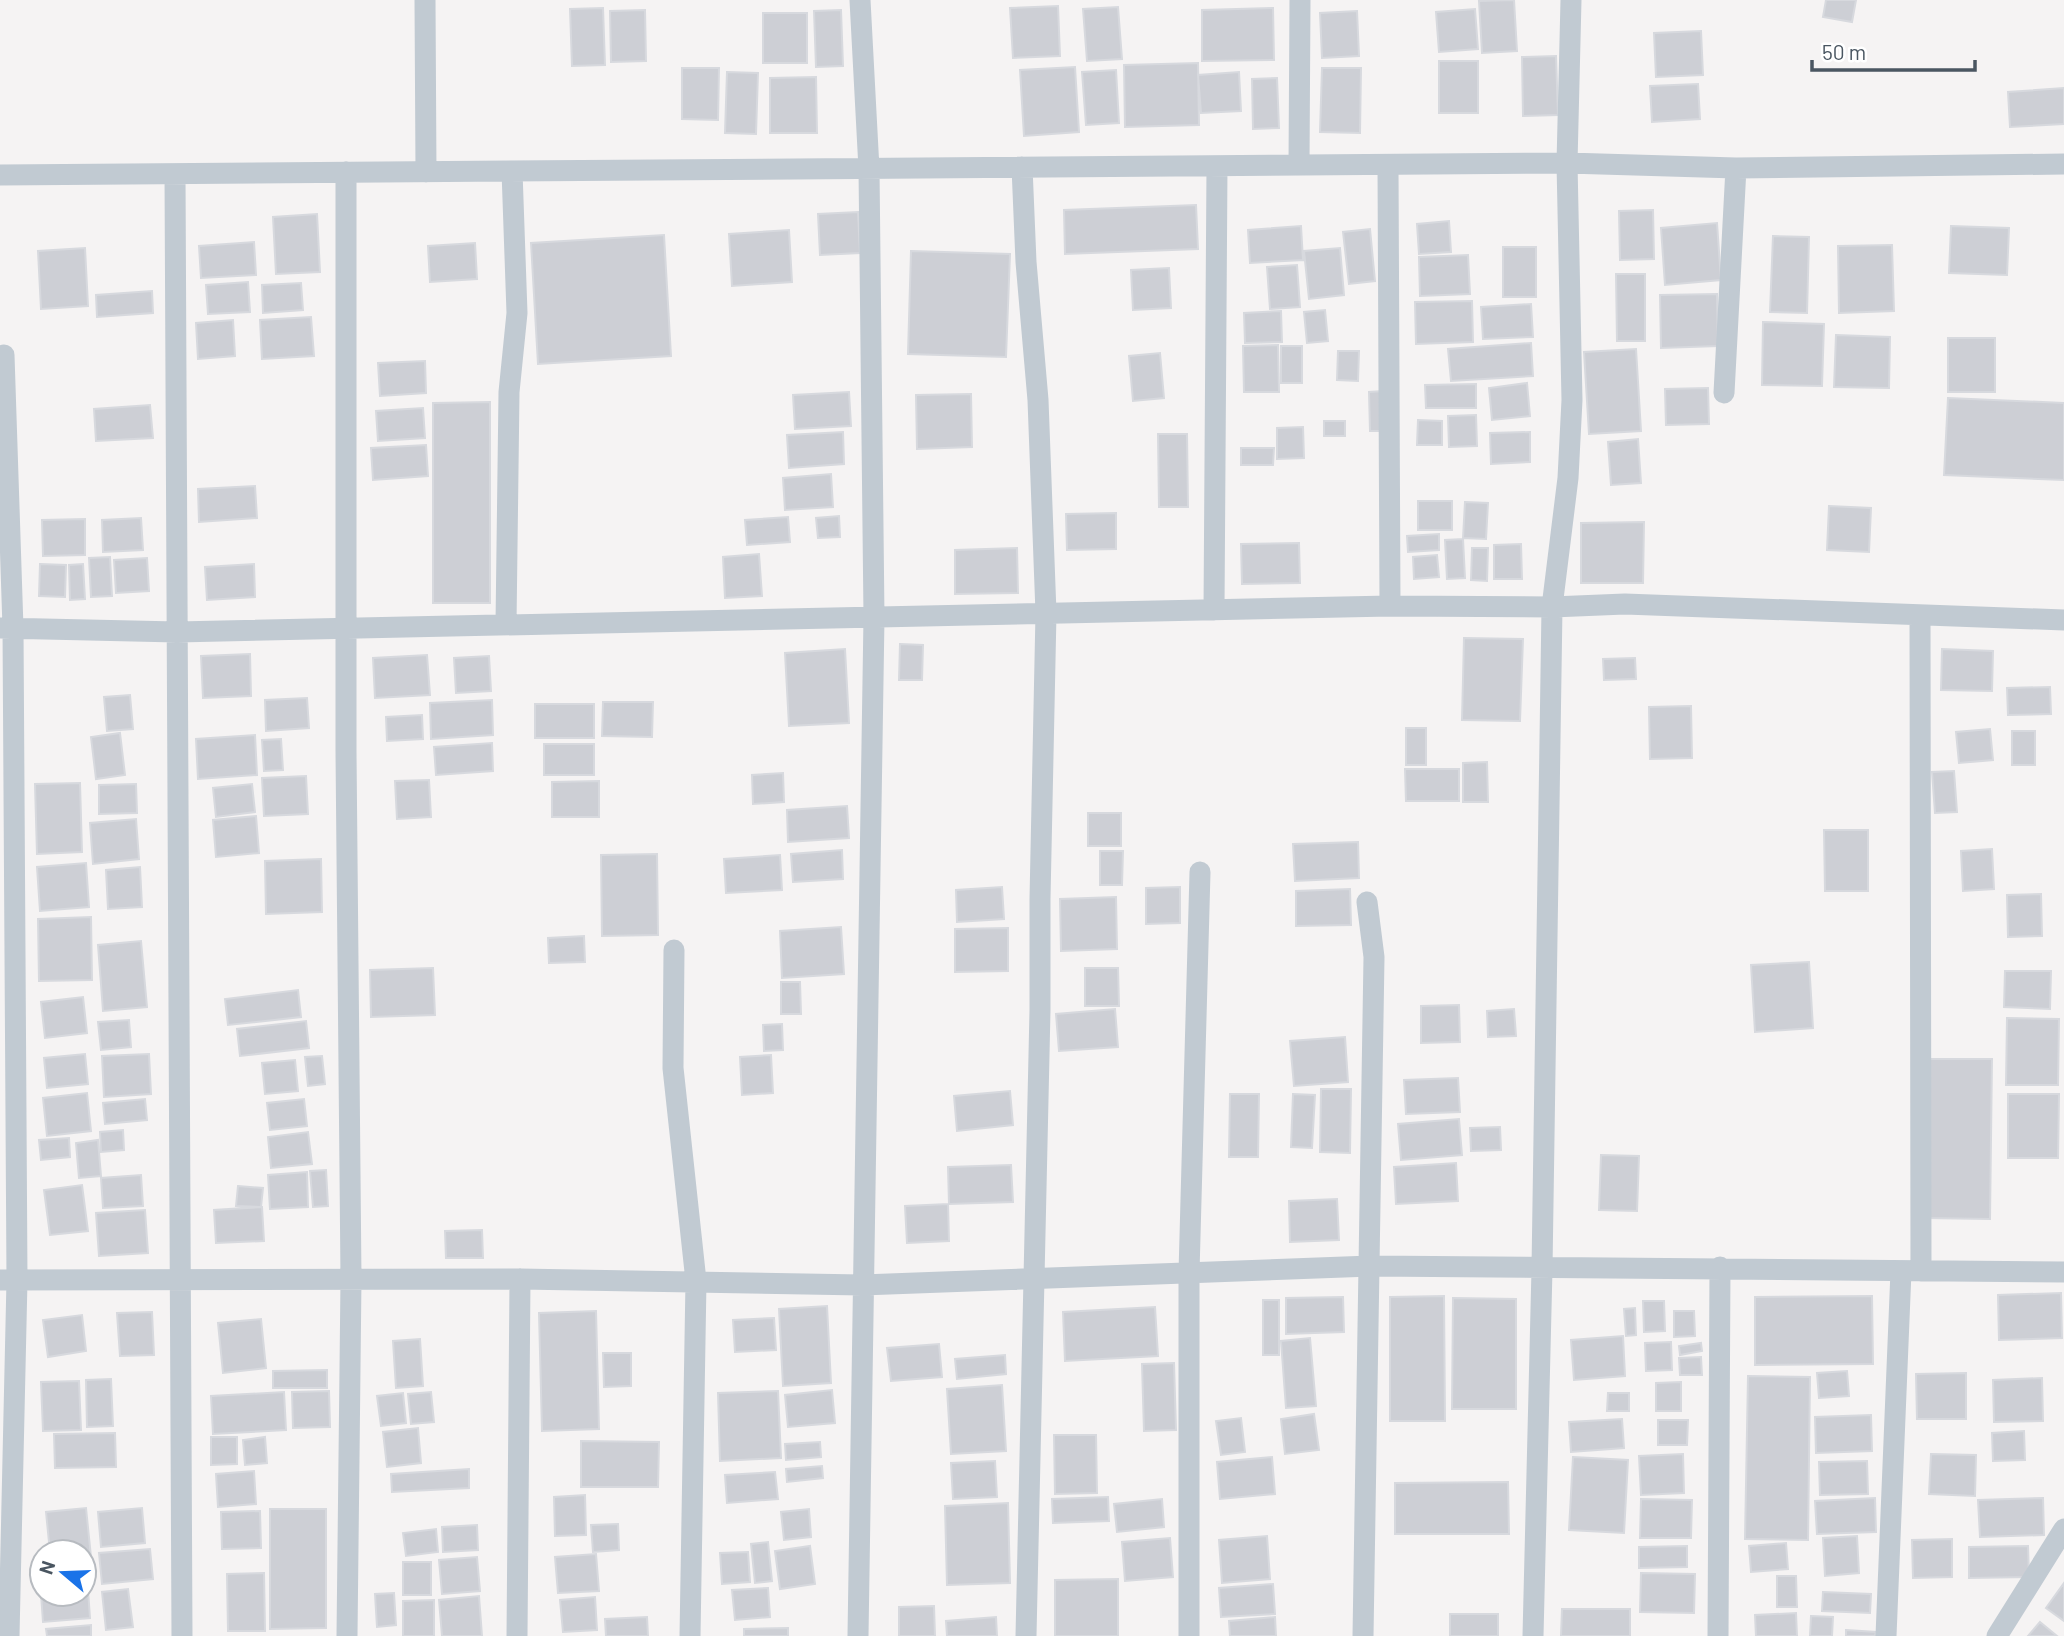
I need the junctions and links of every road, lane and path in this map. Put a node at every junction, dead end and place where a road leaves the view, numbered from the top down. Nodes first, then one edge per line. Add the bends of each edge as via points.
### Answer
1 (425, 0) edge
2 (860, 0) edge
3 (1300, 0) edge
4 (1571, 0) edge
5 (1567, 163) junction
6 (2064, 164) edge
7 (1298, 165) junction
8 (1388, 165) junction
9 (1217, 166) junction
10 (1022, 167) junction
11 (1736, 168) junction
12 (869, 169) junction
13 (512, 171) junction
14 (346, 172) junction
15 (426, 172) junction
16 (174, 174) junction
17 (0, 175) edge
18 (4, 355) dead end
19 (1724, 393) dead end
20 (1390, 606) junction
21 (1552, 607) junction
22 (1214, 610) junction
23 (1046, 613) junction
24 (1920, 615) junction
25 (874, 617) junction
26 (2064, 620) edge
27 (506, 625) junction
28 (7, 628) edge
29 (345, 629) junction
30 (177, 632) junction
31 (1200, 872) dead end
32 (1367, 902) dead end
33 (674, 950) dead end
34 (2064, 1253) edge
35 (1370, 1266) junction
36 (1720, 1267) junction
37 (1542, 1269) junction
38 (1911, 1271) junction
39 (2064, 1272) edge
40 (1189, 1273) junction
41 (9, 1279) edge
42 (182, 1279) junction
43 (351, 1279) junction
44 (520, 1279) junction
45 (1033, 1280) junction
46 (696, 1281) junction
47 (862, 1285) junction
48 (2064, 1529) edge
49 (9, 1636) edge
50 (182, 1636) edge
51 (347, 1636) edge
52 (517, 1636) edge
53 (690, 1636) edge
54 (858, 1636) edge
55 (1027, 1636) edge
56 (1189, 1636) edge
57 (1363, 1636) edge
58 (1534, 1636) edge
59 (1718, 1636) edge
60 (1886, 1636) edge
61 (1997, 1636) edge

1 - 15 street
2 - 12 street
3 - 7 street
4 - 5 street
5 - 8 street
5 - 11 street
5 - 21 street via 1572,400 1568,478
6 - 11 street
7 - 8 street
7 - 9 street
8 - 20 street
9 - 10 street
9 - 22 street
10 - 12 street
10 - 23 street
11 - 19 street
12 - 13 street
12 - 25 street
13 - 15 street
13 - 27 street via 517,313 509,392
14 - 15 street
14 - 16 street
14 - 29 street
16 - 17 street
16 - 30 street
18 - 28 street
20 - 21 street
20 - 22 street
21 - 24 street via 1625,604
21 - 37 street
22 - 23 street
23 - 25 street
23 - 45 street
24 - 26 street
24 - 38 street
25 - 27 street
25 - 47 street
27 - 29 street
28 - 30 street
28 - 41 street
29 - 30 street
29 - 43 street
30 - 42 street
31 - 40 street
32 - 35 street via 1374,957
33 - 46 street via 673,1068
34 - 39 street
35 - 37 street
35 - 40 street
35 - 57 street
36 - 37 street
36 - 38 street
36 - 59 street
37 - 58 street
38 - 39 street
38 - 60 street
40 - 45 street
40 - 56 street
41 - 42 street
41 - 49 street
42 - 43 street
42 - 50 street
43 - 44 street
43 - 51 street
44 - 46 street
44 - 52 street
45 - 47 street
45 - 55 street
46 - 47 street
46 - 53 street
47 - 54 street
48 - 61 street

